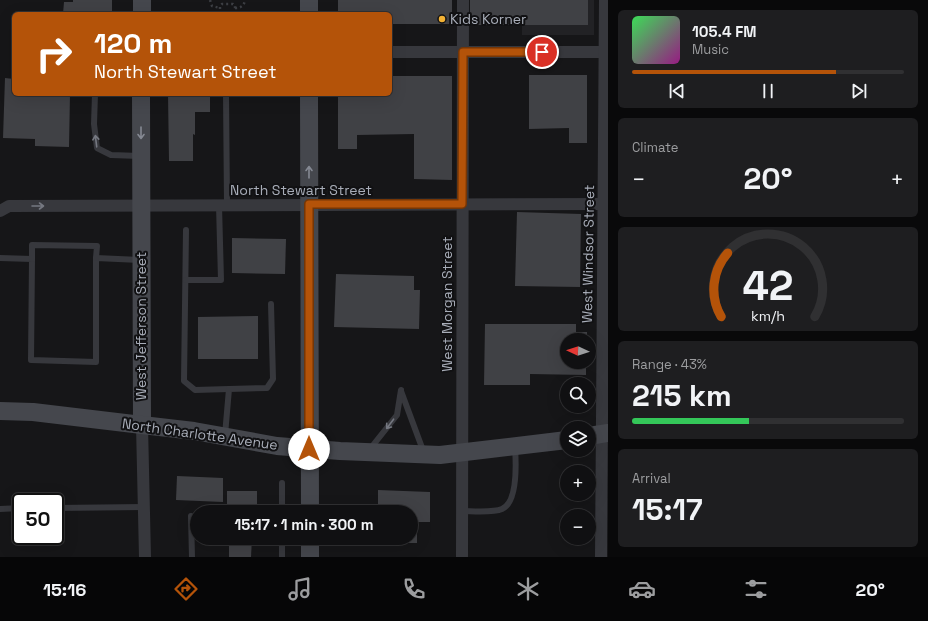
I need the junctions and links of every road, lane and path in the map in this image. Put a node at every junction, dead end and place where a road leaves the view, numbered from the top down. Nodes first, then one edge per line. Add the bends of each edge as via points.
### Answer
1 (142, 0) edge
2 (210, 0) edge
3 (227, 0) edge
4 (245, 0) edge
5 (310, 0) edge
6 (463, 0) edge
7 (605, 0) edge
8 (227, 4) junction
9 (220, 8) junction
10 (235, 8) junction
11 (142, 12) edge
12 (220, 12) edge
13 (235, 12) edge
14 (310, 12) edge
15 (392, 52) edge
16 (463, 52) junction
17 (606, 52) edge
18 (95, 96) edge
19 (141, 96) edge
20 (226, 96) edge
21 (309, 96) edge
22 (141, 156) junction
23 (309, 204) junction
24 (462, 204) junction
25 (606, 204) edge
26 (223, 205) junction
27 (141, 206) junction
28 (0, 211) edge
29 (186, 230) dead end
30 (0, 258) edge
31 (32, 258) junction
32 (96, 258) junction
33 (141, 260) junction
34 (186, 280) junction
35 (271, 304) dead end
36 (229, 389) junction
37 (0, 411) edge
38 (142, 425) junction
39 (599, 434) edge
40 (224, 437) junction
41 (560, 441) edge
42 (515, 446) junction
43 (309, 449) junction
44 (368, 452) junction
45 (462, 453) junction
46 (425, 454) junction
47 (282, 483) dead end
48 (282, 505) edge
49 (310, 505) edge
50 (144, 507) junction
51 (12, 508) edge
52 (64, 508) edge
53 (0, 509) edge
54 (462, 511) junction
55 (192, 545) edge
56 (282, 545) edge
57 (310, 545) edge
58 (145, 557) edge
59 (192, 557) edge
60 (282, 557) edge
61 (310, 557) edge
62 (462, 557) edge
63 (601, 557) edge

1 - 11 main road
2 - 9 path via 212,6
3 - 8 path
4 - 10 path via 242,7
5 - 14 main road
6 - 16 street, West Morgan Street
7 - 17 street, West Windsor Street
8 - 9 path via 222,4
8 - 10 path via 233,4
9 - 12 path
10 - 13 path
15 - 16 street
16 - 17 street
16 - 24 street, West Morgan Street
17 - 25 street, West Windsor Street
22 -> 18 lane via 111,155 97,148 94,124
19 -> 22 main road, West Jefferson Street
20 - 26 lane
23 -> 21 main road
22 - 27 main road, West Jefferson Street
23 - 24 street, North Stewart Street
23 - 26 street, North Stewart Street
23 - 43 main road
24 - 25 street, North Stewart Street
24 - 45 street, West Morgan Street
25 - 39 street, West Windsor Street
26 - 27 street, North Stewart Street
26 - 34 lane via 221,280
28 -> 27 street, North Stewart Street via 9,206
27 - 33 main road, West Jefferson Street
29 - 34 lane
30 - 31 lane
31 - 32 lane via 32,245 97,246
31 - 32 lane via 31,360 96,362
32 - 33 lane
33 - 38 main road, West Jefferson Street
34 - 36 lane via 184,381 195,390
35 - 36 lane via 273,378 267,388
36 - 40 lane
37 - 38 main road, North Charlotte Avenue via 33,412
38 - 40 main road, North Charlotte Avenue
38 - 50 street, West Jefferson Street
39 - 63 street, West Windsor Street
40 - 43 main road, North Charlotte Avenue
41 - 42 main road, North Charlotte Avenue
42 - 45 main road, North Charlotte Avenue
42 - 54 lane via 515,482 507,506 502,510
43 - 44 main road, North Charlotte Avenue
43 - 49 main road
44 - 46 main road, North Charlotte Avenue
46 -> 44 lane via 401,390 397,415
45 - 46 main road, North Charlotte Avenue
45 - 54 street, West Morgan Street
47 - 48 lane
50 - 52 lane
50 - 58 street, West Jefferson Street
51 - 53 lane
54 - 62 street, West Morgan Street
55 - 59 lane
56 - 60 lane
57 - 61 main road

